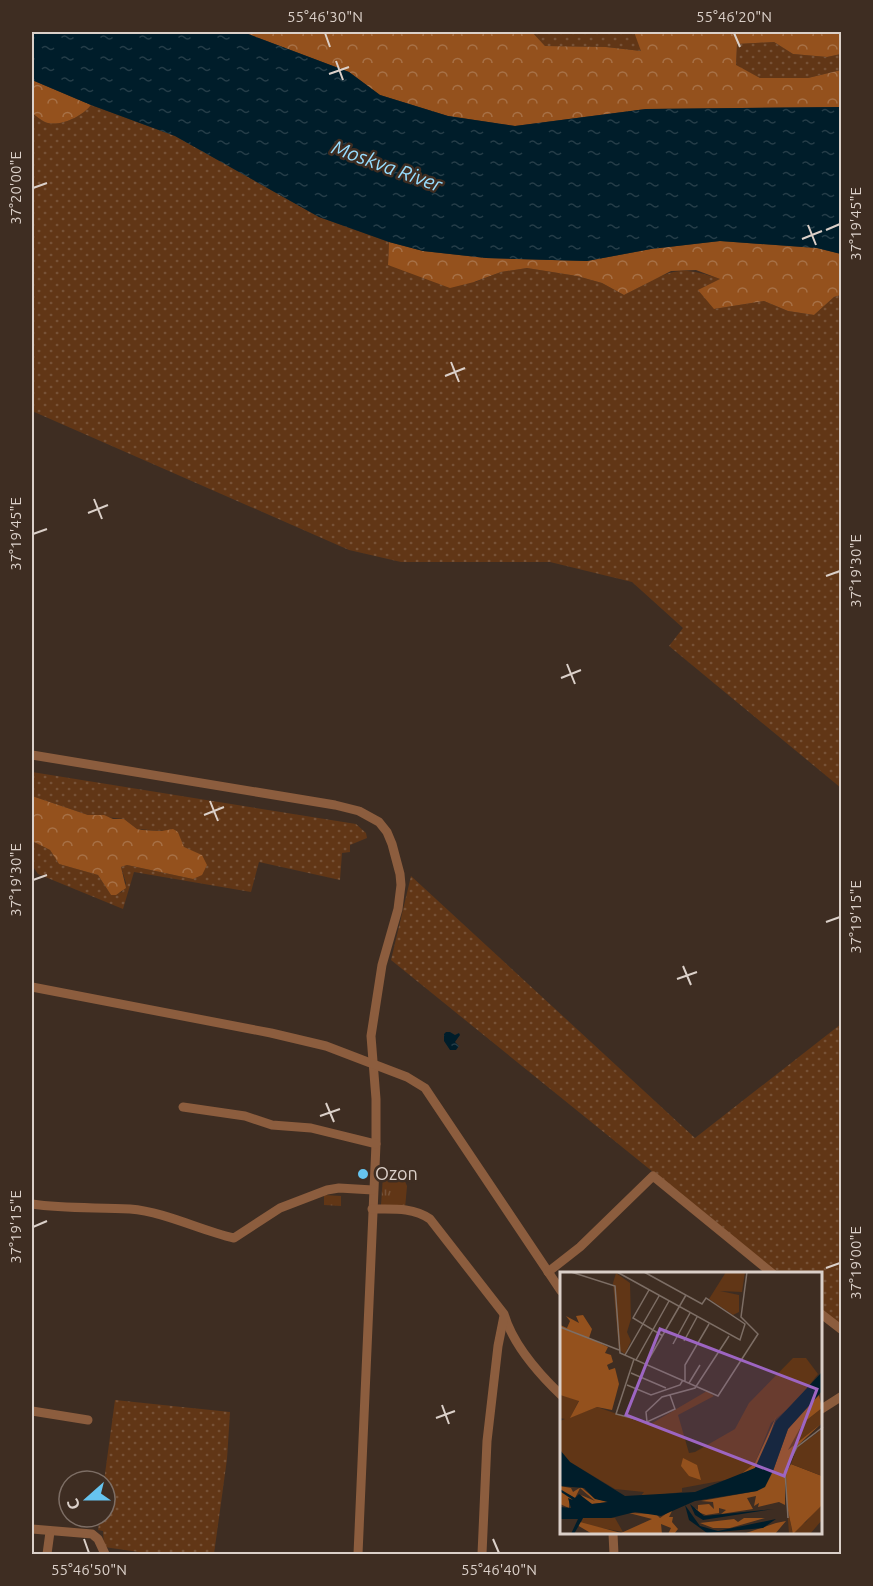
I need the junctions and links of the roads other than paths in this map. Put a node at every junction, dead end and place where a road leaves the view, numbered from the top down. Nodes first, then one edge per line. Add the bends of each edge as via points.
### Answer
1 (32, 755) edge
2 (32, 987) edge
3 (374, 1065) junction
4 (183, 1107) dead end
5 (376, 1144) junction
6 (373, 1191) junction
7 (32, 1204) edge
8 (372, 1209) junction
9 (548, 1272) junction
10 (771, 1272) edge
11 (560, 1290) edge
12 (504, 1314) junction
13 (822, 1314) edge
14 (842, 1330) edge
15 (560, 1394) edge
16 (842, 1396) edge
17 (822, 1409) edge
18 (32, 1411) edge
19 (88, 1420) dead end
20 (32, 1529) edge
21 (50, 1532) junction
22 (613, 1535) edge
23 (47, 1554) edge
24 (105, 1554) edge
25 (358, 1554) edge
26 (482, 1554) edge
27 (614, 1554) edge

1 - 3 street via 335,805 359,811 379,822 398,860 401,885 382,965 371,1036
2 - 3 street via 271,1033 326,1046
3 - 5 street
3 - 9 street via 424,1088
4 - 5 street via 245,1116 272,1125 311,1128
5 - 6 street
6 - 7 street via 327,1190 280,1208 234,1238 131,1209
6 - 8 street
8 - 12 street via 406,1210 430,1218
8 - 25 street
9 - 10 street via 580,1247 653,1176
9 - 11 street
12 - 15 street via 508,1329 525,1355
12 - 26 street via 487,1441
13 - 14 street
16 - 17 street
18 - 19 street
20 - 21 street
21 - 23 street
21 - 24 street via 92,1534
22 - 27 street

